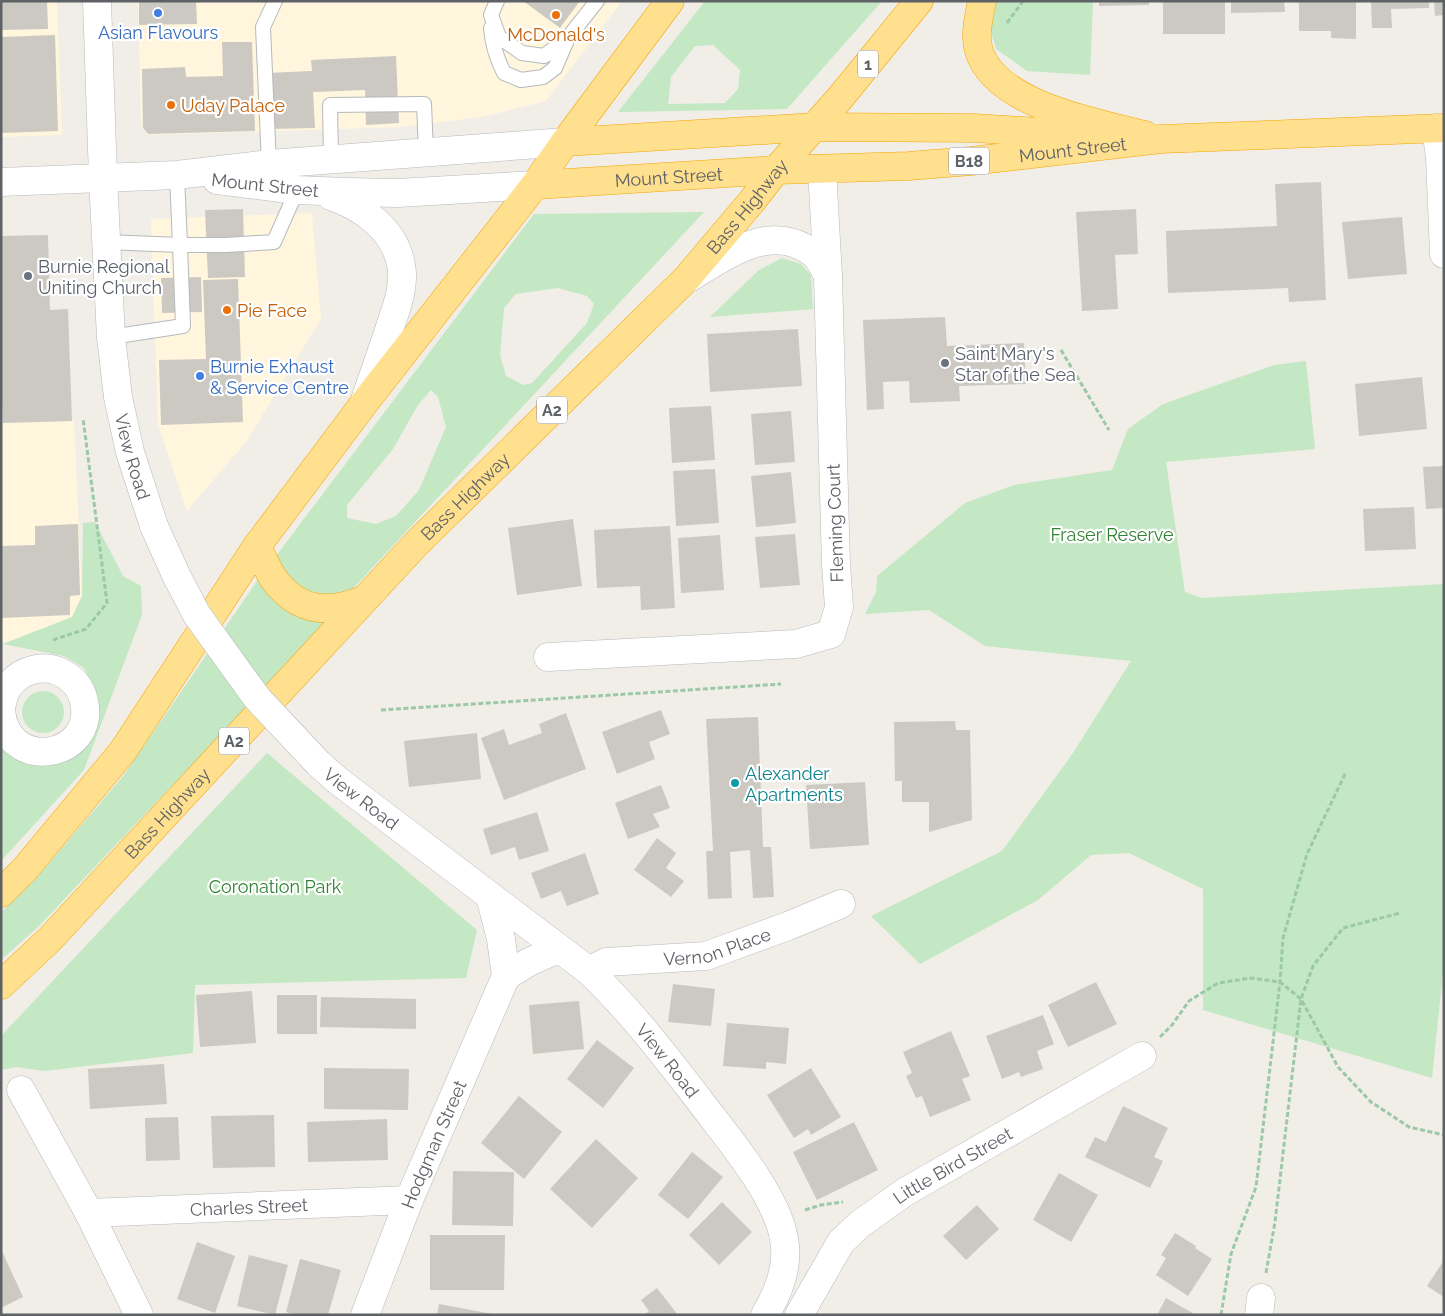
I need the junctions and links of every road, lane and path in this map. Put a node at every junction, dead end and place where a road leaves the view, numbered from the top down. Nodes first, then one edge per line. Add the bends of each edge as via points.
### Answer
1 (97, 1) edge
2 (275, 1) edge
3 (497, 1) edge
4 (597, 1) edge
5 (670, 1) edge
6 (919, 1) edge
7 (982, 1) edge
8 (1023, 1) edge
9 (491, 15) junction
10 (1003, 28) dead end
11 (567, 39) junction
12 (815, 127) junction
13 (1440, 128) edge
14 (1161, 140) junction
15 (565, 142) junction
16 (426, 153) junction
17 (331, 159) junction
18 (269, 164) junction
19 (822, 169) junction
20 (776, 170) junction
21 (177, 175) junction
22 (103, 178) junction
23 (1, 182) edge
24 (535, 185) junction
25 (306, 191) junction
26 (106, 242) junction
27 (180, 245) junction
28 (1444, 254) edge
29 (828, 276) junction
30 (687, 278) junction
31 (111, 338) junction
32 (1061, 350) dead end
33 (364, 402) junction
34 (83, 418) dead end
35 (1109, 430) dead end
36 (257, 546) junction
37 (363, 600) junction
38 (52, 641) dead end
39 (548, 657) dead end
40 (781, 684) dead end
41 (381, 710) dead end
42 (1346, 772) dead end
43 (1, 893) edge
44 (490, 896) junction
45 (841, 904) dead end
46 (1400, 913) dead end
47 (558, 949) junction
48 (590, 971) junction
49 (506, 976) junction
50 (1280, 982) junction
51 (1, 985) edge
52 (1301, 999) junction
53 (1142, 1056) joint
54 (21, 1090) dead end
55 (1444, 1135) edge
56 (409, 1200) junction
57 (88, 1213) junction
58 (1260, 1306) edge
59 (768, 1310) edge
60 (139, 1315) edge
61 (364, 1315) edge
62 (798, 1315) edge
63 (1221, 1315) edge

1 - 22 street, View Road
2 - 18 lane via 263,27
3 - 9 lane
4 - 11 lane
5 - 15 highway
6 - 12 highway, Bass Highway / 1
7 - 14 highway via 977,37 979,51 987,66 1009,88 1050,109
8 - 10 path
9 - 11 lane via 499,37 522,54 544,56
9 - 11 lane via 492,37 504,73 521,80 543,78 555,68
12 - 14 highway, Mount Street / B18 via 974,128
12 - 15 highway, Mount Street / B18
12 - 19 highway, Fleming Court
12 - 20 highway, Bass Highway / A2
13 - 14 highway, Mount Street / B18
13 - 28 street
14 - 19 highway, Mount Street / B18 via 971,161
15 - 16 street, Mount Street
15 - 24 highway
16 - 17 street, Mount Street
16 - 17 lane via 424,104 330,105
17 - 18 street, Mount Street
18 - 21 street, Mount Street
19 - 20 highway, Mount Street / B18
19 - 29 street, Fleming Court
20 - 24 highway, Mount Street / B18
20 - 30 highway, Bass Highway / A2
21 - 22 street, Mount Street
21 - 25 street, Mount Street
21 - 27 lane
22 - 23 street, Mount Street
22 - 26 street, View Road
24 - 25 street, Mount Street via 398,193
24 - 33 highway
25 - 27 lane via 274,242
25 - 33 street via 346,201 375,220 395,244 402,266 398,299
26 - 27 lane
26 - 31 street, View Road
27 - 31 lane via 183,326
29 - 30 street via 810,251 785,240 773,240 740,249
29 - 39 street, Fleming Court via 839,607 831,634 796,644
30 - 37 highway, Bass Highway / A2
31 - 44 street, View Road, bridge via 118,397 130,452 154,526 197,615 258,698 318,763
32 - 35 path
33 - 36 highway
34 - 38 path via 107,603 86,629
36 - 37 highway via 273,577 297,601 330,609
36 - 43 highway via 123,751 25,869
37 - 51 highway, Bass Highway / A2 via 50,939
40 - 41 path
42 - 50 path via 1306,854 1283,938
44 - 47 street, View Road
44 - 49 street
45 - 48 street, Vernon Place via 706,956 606,962
46 - 52 path via 1343,928 1313,966
47 - 48 street, View Road
47 - 49 street
48 - 59 street, View Road via 639,1025 720,1127 756,1178 779,1219 785,1241 784,1273
49 - 56 street, Hodgman Street
50 - 52 path
50 - 53 path via 1252,978 1218,983 1189,1001 1172,1025
50 - 63 path via 1256,1187 1231,1254
52 - 55 path via 1338,1067 1370,1102 1409,1127
52 - 58 path via 1275,1222
53 - 62 street, Little Bird Street via 905,1192 860,1224 841,1242
54 - 57 street
56 - 57 street, Charles Street
56 - 61 street, Hodgman Street
57 - 60 street
59 - 62 street, Little Bird Street

